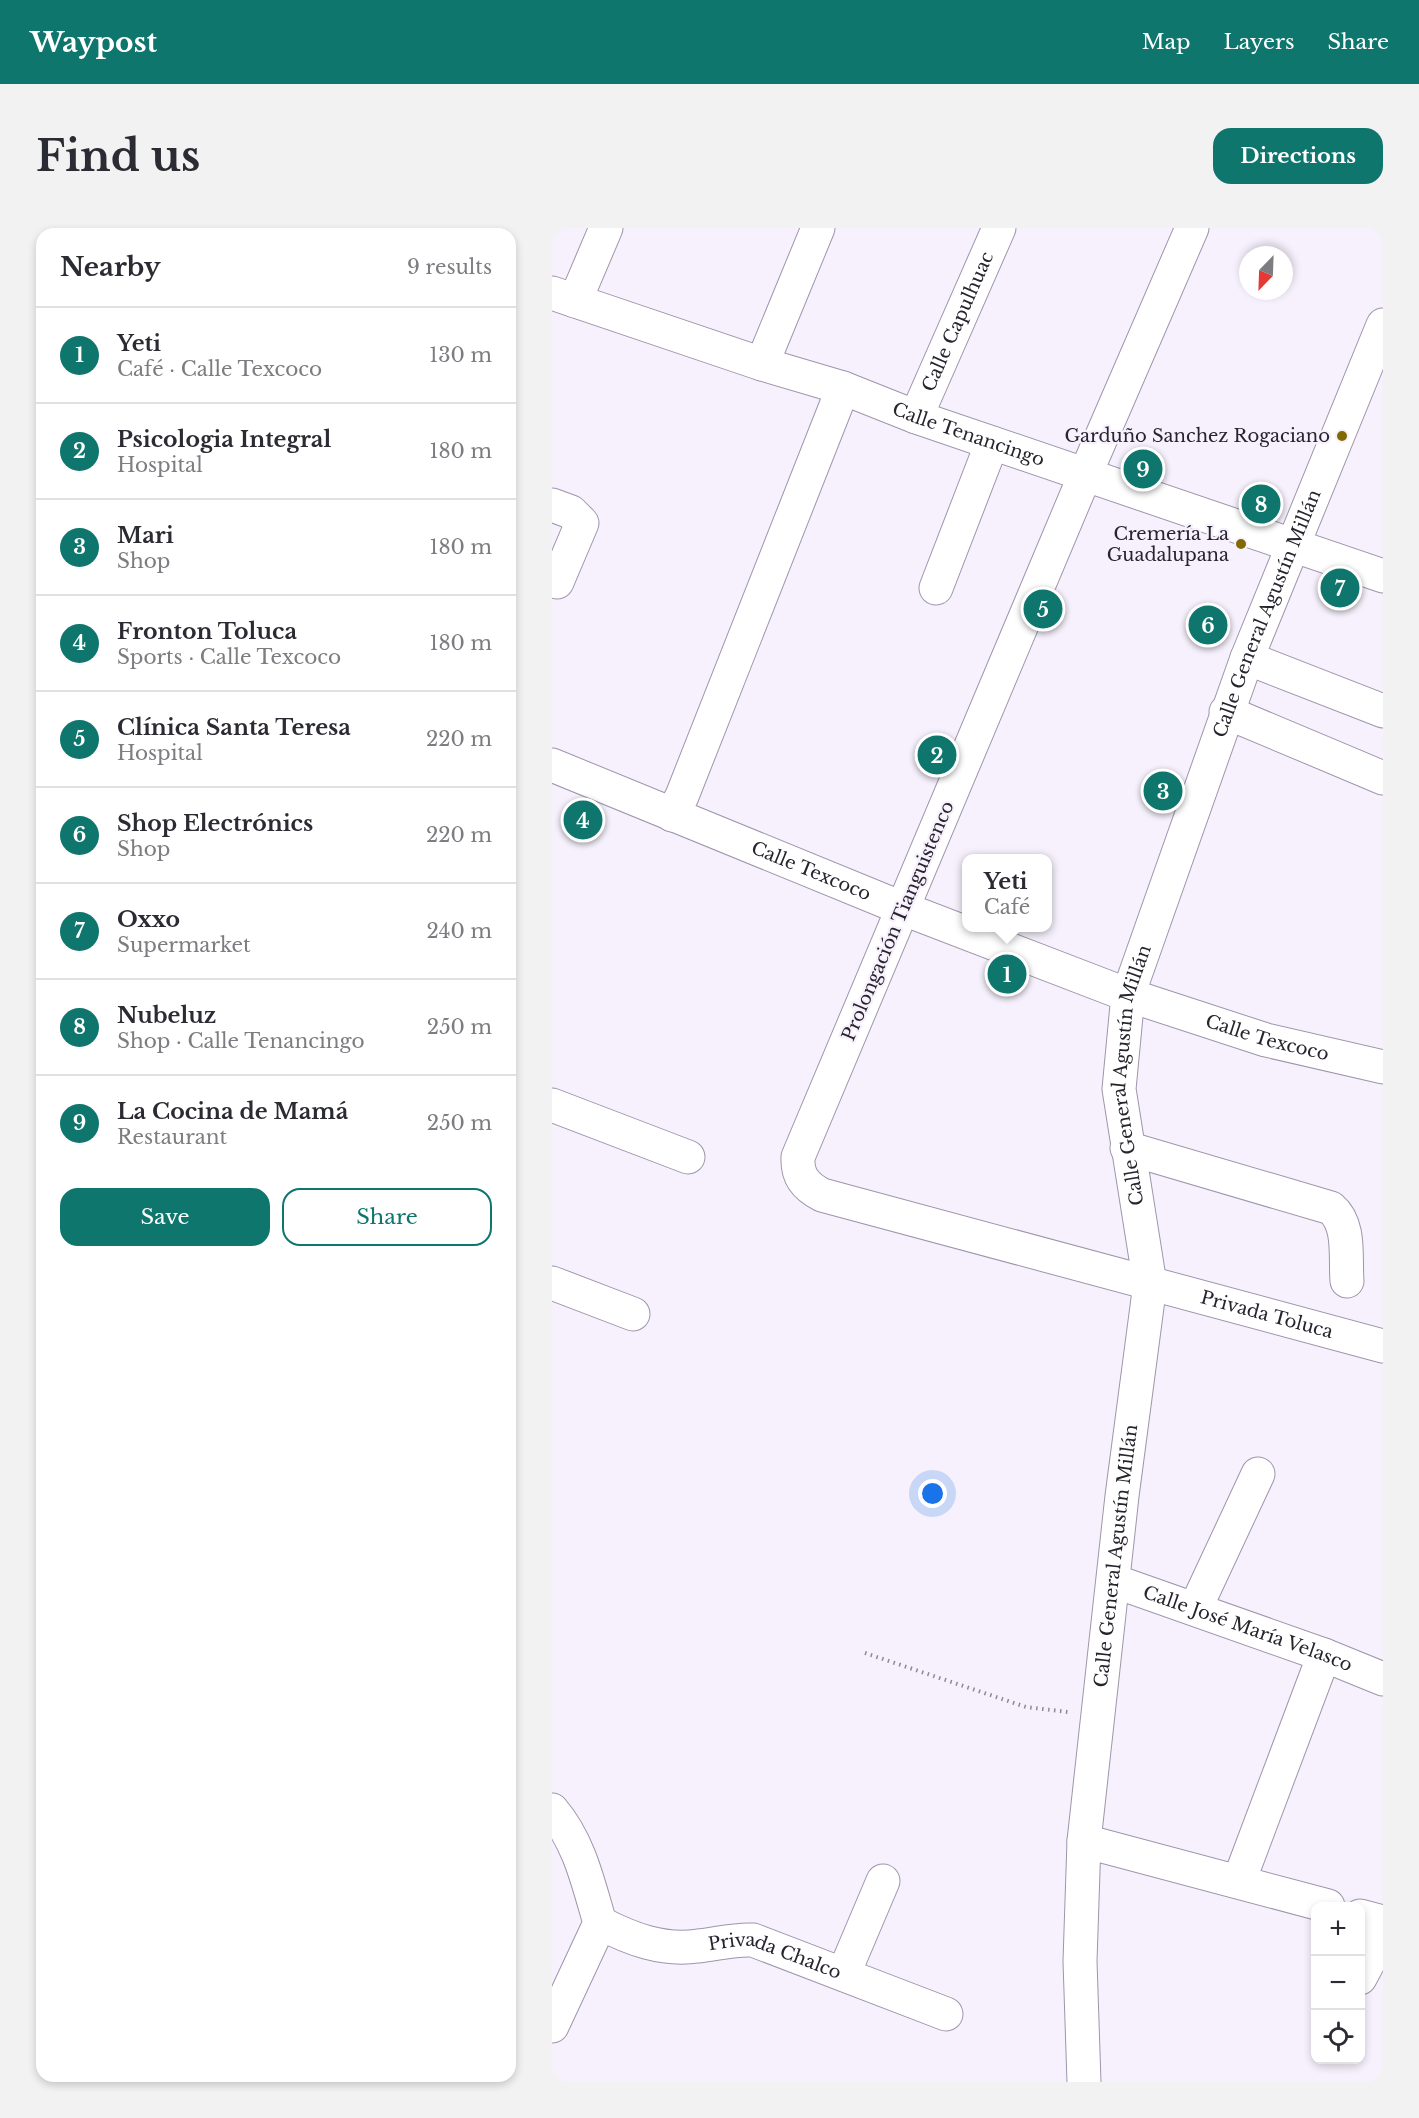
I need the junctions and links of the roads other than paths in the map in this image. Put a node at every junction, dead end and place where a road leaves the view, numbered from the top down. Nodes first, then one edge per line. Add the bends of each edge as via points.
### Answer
1 (606, 228) edge
2 (818, 228) edge
3 (999, 228) edge
4 (1192, 228) edge
5 (564, 297) edge
6 (1383, 325) edge
7 (762, 364) junction
8 (843, 388) junction
9 (916, 417) junction
10 (992, 443) junction
11 (1085, 475) junction
12 (552, 505) edge
13 (1292, 545) junction
14 (1383, 576) edge
15 (557, 582) dead end
16 (936, 588) dead end
17 (1247, 658) junction
18 (1383, 711) edge
19 (1226, 712) junction
20 (552, 765) edge
21 (1383, 777) edge
22 (672, 815) junction
23 (903, 909) junction
24 (962, 931) edge
25 (964, 932) edge
26 (1128, 994) junction
27 (1383, 1067) edge
28 (552, 1106) edge
29 (1127, 1148) junction
30 (688, 1157) dead end
31 (1347, 1281) dead end
32 (552, 1283) edge
33 (1149, 1284) junction
34 (633, 1314) dead end
35 (1383, 1346) edge
36 (1258, 1474) dead end
37 (1114, 1581) junction
38 (1195, 1609) junction
39 (1324, 1655) junction
40 (1383, 1679) edge
41 (552, 1810) edge
42 (1084, 1840) junction
43 (883, 1881) dead end
44 (1239, 1881) junction
45 (1314, 1902) edge
46 (1365, 1917) edge
47 (1383, 1922) edge
48 (600, 1923) junction
49 (1383, 1935) edge
50 (1365, 1969) edge
51 (844, 1973) junction
52 (946, 2014) dead end
53 (552, 2026) edge
54 (1084, 2082) edge

1 - 5 street
2 - 7 street
3 - 9 street, Calle Capulhuac
4 - 11 street, Prolongación Tianguistenco
5 - 7 street, Calle Tenancingo
6 - 13 street, Calle General Agustín Millán
7 - 8 street, Calle Tenancingo
8 - 9 street, Calle Tenancingo
8 - 22 street
9 - 10 street, Calle Tenancingo
10 - 11 street, Calle Tenancingo
10 - 16 street
11 - 13 street, Calle Tenancingo
11 - 23 street, Prolongación Tianguistenco
12 - 15 street via 571,512 582,523
13 - 14 street, Calle Tenancingo
13 - 17 street, Calle General Agustín Millán
17 - 18 street
17 - 19 street, Calle General Agustín Millán
19 - 21 street
19 - 26 street, Calle General Agustín Millán
20 - 22 street, Calle Texcoco
22 - 23 street, Calle Texcoco
23 - 24 street, Calle Texcoco
23 - 33 street, Prolongación Tianguistenco via 798,1156 797,1169 803,1181 822,1195
25 - 26 street, Calle Texcoco
26 - 27 street, Calle Texcoco via 1266,1040
26 - 29 street, Calle General Agustín Millán via 1119,1089
28 - 30 street
29 - 31 street via 1331,1208 1344,1224
29 - 33 street, Calle General Agustín Millán
32 - 34 street
33 - 35 street, Privada Toluca
33 - 37 street, Calle General Agustín Millán
36 - 38 street
37 - 38 street, Calle José María Velasco
37 - 42 street, Calle General Agustín Millán
38 - 39 street, Calle José María Velasco
39 - 40 street, Calle José María Velasco
39 - 44 street
41 - 48 street via 569,1830
42 - 44 street
42 - 54 street, Calle General Agustín Millán via 1080,1961
43 - 51 street
44 - 45 street
46 - 47 street
48 - 51 street, Privada Chalco via 632,1940 661,1945 699,1946 753,1940
48 - 53 street
49 - 50 street
51 - 52 street, Privada Chalco

